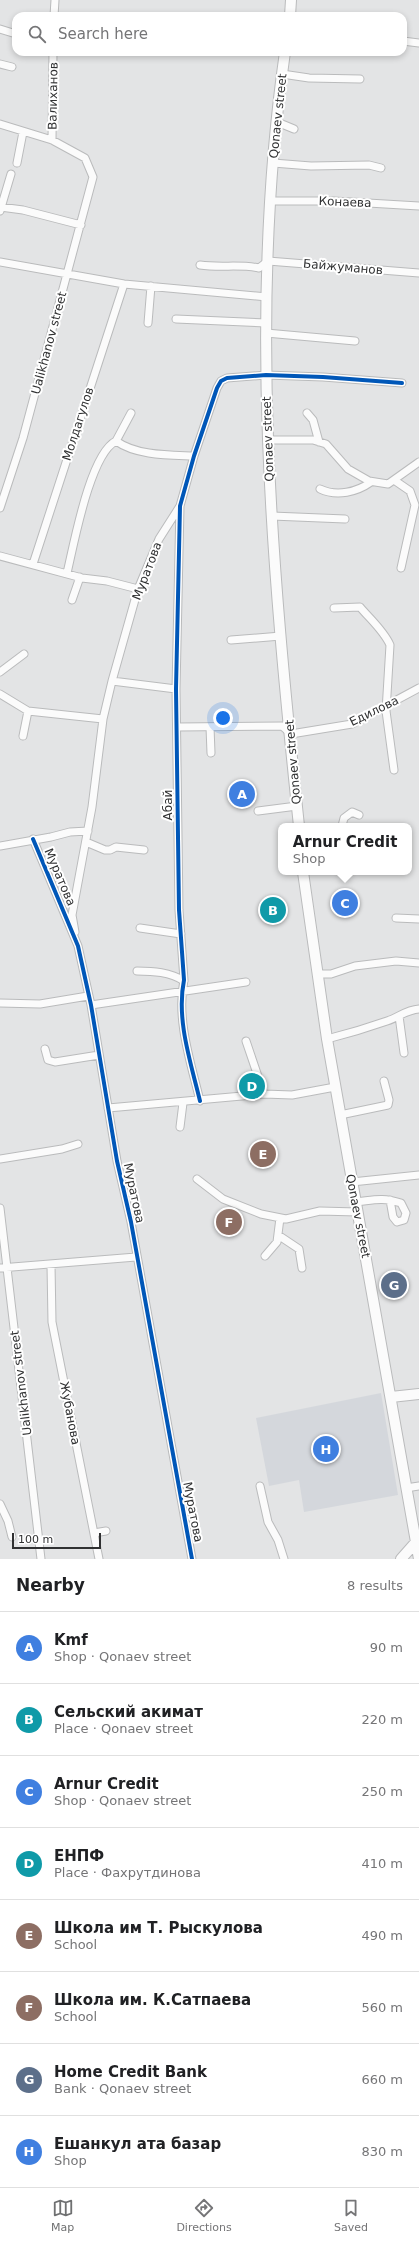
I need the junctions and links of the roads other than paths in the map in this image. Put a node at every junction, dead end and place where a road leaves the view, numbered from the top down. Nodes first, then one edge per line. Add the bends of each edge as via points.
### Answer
1 (54, 0) edge
2 (292, 0) edge
3 (54, 12) edge
4 (290, 12) edge
5 (0, 29) edge
6 (12, 33) edge
7 (407, 42) edge
8 (419, 43) edge
9 (53, 56) edge
10 (284, 56) edge
11 (0, 64) edge
12 (12, 67) dead end
13 (282, 74) junction
14 (360, 78) dead end
15 (277, 122) junction
16 (0, 124) edge
17 (294, 129) dead end
18 (23, 132) junction
19 (52, 140) junction
20 (273, 163) junction
21 (17, 164) dead end
22 (381, 168) dead end
23 (11, 174) dead end
24 (271, 200) junction
25 (419, 206) edge
26 (0, 208) edge
27 (81, 225) junction
28 (268, 261) junction
29 (0, 262) edge
30 (200, 265) dead end
31 (419, 273) edge
32 (68, 275) junction
33 (124, 284) junction
34 (151, 286) junction
35 (267, 297) junction
36 (176, 319) dead end
37 (148, 323) dead end
38 (266, 328) junction
39 (355, 340) dead end
40 (266, 375) junction
41 (402, 384) dead end
42 (130, 413) dead end
43 (307, 413) dead end
44 (267, 440) junction
45 (116, 441) junction
46 (319, 442) junction
47 (194, 456) junction
48 (419, 462) edge
49 (394, 480) junction
50 (371, 482) junction
51 (320, 489) dead end
52 (180, 506) junction
53 (0, 508) edge
54 (272, 516) junction
55 (345, 519) dead end
56 (0, 556) edge
57 (33, 564) junction
58 (400, 568) dead end
59 (67, 573) junction
60 (80, 577) junction
61 (138, 589) junction
62 (72, 600) dead end
63 (334, 608) dead end
64 (369, 630) dead end
65 (378, 630) junction
66 (281, 636) junction
67 (231, 640) dead end
68 (24, 654) dead end
69 (0, 672) edge
70 (112, 681) junction
71 (419, 688) edge
72 (176, 689) junction
73 (0, 694) edge
74 (386, 704) junction
75 (28, 712) junction
76 (103, 719) junction
77 (178, 727) junction
78 (210, 727) junction
79 (291, 734) junction
80 (23, 736) dead end
81 (211, 753) dead end
82 (394, 770) dead end
83 (297, 806) junction
84 (258, 811) dead end
85 (359, 815) dead end
86 (299, 823) edge
87 (343, 823) edge
88 (88, 831) junction
89 (33, 839) junction
90 (86, 842) junction
91 (0, 846) edge
92 (144, 850) dead end
93 (303, 875) edge
94 (396, 918) dead end
95 (419, 919) edge
96 (140, 928) dead end
97 (181, 934) junction
98 (78, 946) junction
99 (419, 963) edge
100 (137, 971) dead end
101 (317, 974) junction
102 (184, 981) junction
103 (246, 982) dead end
104 (182, 991) junction
105 (88, 996) junction
106 (0, 1003) edge
107 (91, 1005) junction
108 (419, 1009) edge
109 (399, 1016) junction
110 (327, 1039) junction
111 (246, 1041) dead end
112 (45, 1049) dead end
113 (404, 1053) dead end
114 (99, 1055) junction
115 (384, 1081) dead end
116 (335, 1087) junction
117 (264, 1094) junction
118 (200, 1101) junction
119 (183, 1103) junction
120 (108, 1108) junction
121 (340, 1115) junction
122 (180, 1128) dead end
123 (78, 1144) dead end
124 (0, 1159) edge
125 (419, 1175) edge
126 (197, 1179) dead end
127 (352, 1182) junction
128 (390, 1200) dead end
129 (355, 1202) junction
130 (0, 1208) edge
131 (357, 1212) junction
132 (280, 1218) junction
133 (278, 1235) junction
134 (265, 1256) dead end
135 (136, 1257) junction
136 (50, 1265) junction
137 (4, 1268) edge
138 (302, 1268) dead end
139 (419, 1394) edge
140 (391, 1397) junction
141 (260, 1486) dead end
142 (419, 1486) edge
143 (406, 1488) junction
144 (0, 1504) edge
145 (106, 1532) dead end
146 (94, 1533) junction
147 (12, 1537) dead end
148 (416, 1542) junction
149 (41, 1559) edge
150 (99, 1559) edge
151 (192, 1559) edge
152 (284, 1559) edge
153 (401, 1559) edge
154 (419, 1559) edge

1 - 3 street
2 - 4 main road
5 - 6 street
7 - 8 street
9 - 19 street, Валиханов
10 - 13 main road, Qonaev street
11 - 12 street
13 - 14 street via 309,78
13 - 15 main road, Qonaev street
15 - 17 street
15 - 20 main road, Qonaev street
16 - 18 street
18 - 19 street
18 - 21 street
19 - 27 street, Ualikhanov street via 85,158 93,176
20 - 22 street via 311,166 370,165
20 - 24 main road, Qonaev street
23 - 26 street
24 - 25 street, Конаева
24 - 28 main road, Qonaev street
26 - 27 street via 23,210
27 - 32 street, Ualikhanov street
28 - 30 street via 259,268 246,265 239,268
28 - 31 street, Байжуманов
28 - 35 main road, Qonaev street
29 - 32 street
32 - 33 street
32 - 53 street, Ualikhanov street via 23,438
33 - 34 street
33 - 57 street, Молдагулов
34 - 35 street
34 - 37 street
35 - 38 main road, Qonaev street
36 - 38 street
38 - 39 street
38 - 40 main road, Qonaev street
40 - 41 street via 323,376
40 - 44 main road, Qonaev street
40 - 47 street via 227,378 221,382
42 - 45 street
43 - 46 street via 313,420
44 - 46 street
44 - 54 main road, Qonaev street
45 - 47 street via 122,445 161,455
45 - 59 street via 109,444 90,481
46 - 50 street via 326,444 348,469
47 - 52 street
48 - 49 street
49 - 50 street via 388,484
49 - 58 street via 410,491 415,506
50 - 51 street via 360,490 330,494
52 - 61 street, Муратова via 159,539
52 - 72 street, Абай
54 - 55 street
54 - 66 main road, Qonaev street
56 - 57 street
57 - 59 street
59 - 60 street
60 - 61 street
60 - 62 street
61 - 70 street, Муратова
63 - 65 street via 360,607
64 - 65 street
65 - 74 street via 386,636 390,645
66 - 67 street
66 - 79 main road, Qonaev street
68 - 69 street
70 - 72 street
70 - 76 street, Муратова
71 - 74 street, Едилова
72 - 77 street, Абай
73 - 75 street
74 - 79 street, Едилова via 352,724
74 - 82 street
75 - 76 street
75 - 80 street
76 - 88 street, Муратова
77 - 78 street
77 - 97 street, Абай
78 - 79 street via 282,726
78 - 81 street
79 - 83 main road, Qonaev street
83 - 84 street
83 - 86 main road, Qonaev street
85 - 87 street via 352,812 344,818
88 - 89 street
88 - 90 street, Муратова
89 - 91 street
89 - 98 street, Муратова
90 - 92 street via 105,850
90 - 98 street, Муратова via 72,915
93 - 101 main road, Qonaev street
94 - 95 street
96 - 97 street
97 - 102 street, Абай
98 - 105 street, Муратова
99 - 101 street via 396,961 355,966 331,974
100 - 102 street via 158,972
101 - 110 main road, Qonaev street
102 - 104 street, Абай
103 - 104 street
104 - 107 street
104 - 118 street, Абай via 184,1031
105 - 106 street via 40,1004
105 - 107 street, Муратова
107 - 114 street, Муратова
108 - 109 street via 403,1012
109 - 110 street via 365,1029
109 - 113 street
110 - 116 main road, Qonaev street
111 - 117 street
112 - 114 street via 48,1060 55,1062
114 - 120 street, Муратова
115 - 121 street via 388,1105
116 - 117 street via 292,1095
116 - 121 main road, Qonaev street
117 - 118 street
118 - 119 street
119 - 120 street
119 - 122 street
120 - 135 street, Муратова
121 - 127 main road, Qonaev street
123 - 124 street
125 - 127 street
126 - 132 street via 223,1199 261,1214
127 - 129 main road, Qonaev street
128 - 129 street via 381,1198
129 - 131 main road, Qonaev street
130 - 137 street, Ualikhanov street
131 - 132 street via 320,1211
131 - 140 main road, Qonaev street
132 - 133 street
133 - 134 street via 277,1242
133 - 138 street via 299,1249
135 - 136 street
135 - 151 street, Муратова
136 - 137 street
136 - 146 street, Жубанова via 52,1322
137 - 149 street, Ualikhanov street
139 - 140 main road
140 - 143 main road, Qonaev street
141 - 152 street via 268,1522 278,1540
142 - 143 street
143 - 148 main road, Qonaev street
144 - 147 street
145 - 146 street
146 - 150 street, Жубанова
148 - 153 main road
148 - 154 main road, Qonaev street

